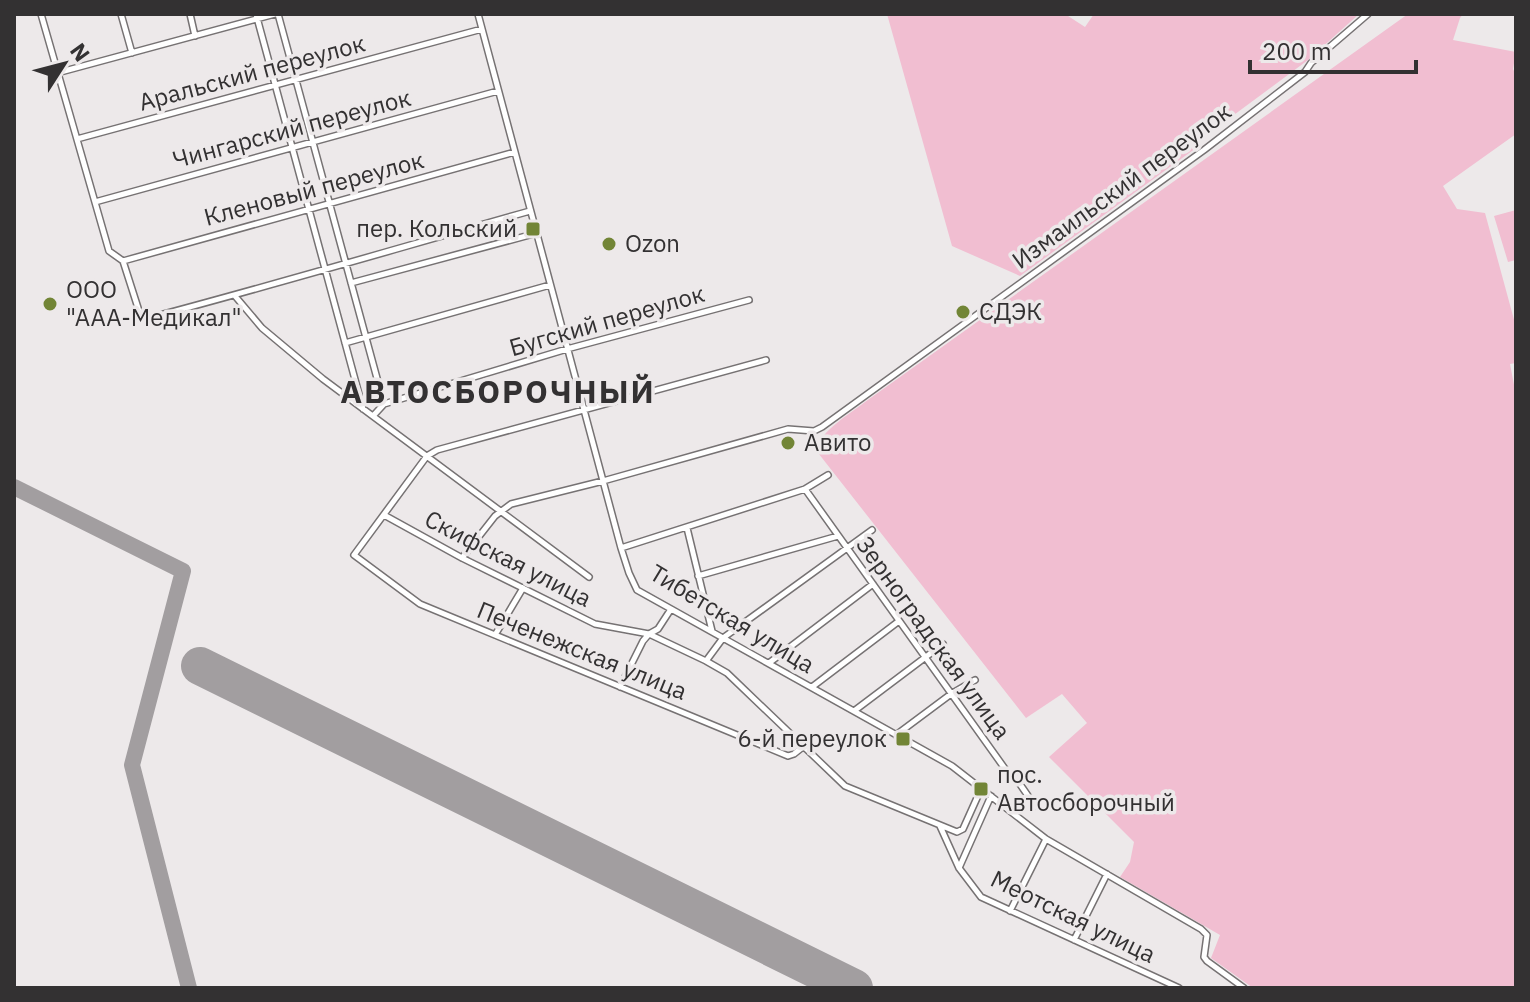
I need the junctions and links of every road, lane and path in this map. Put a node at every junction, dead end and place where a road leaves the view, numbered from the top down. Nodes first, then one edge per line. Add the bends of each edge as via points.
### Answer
1 (41, 14) edge
2 (121, 14) edge
3 (190, 14) edge
4 (277, 14) edge
5 (478, 14) edge
6 (1368, 14) edge
7 (257, 16) edge
8 (482, 29) junction
9 (195, 36) junction
10 (132, 53) junction
11 (57, 73) junction
12 (296, 80) junction
13 (275, 86) junction
14 (498, 91) junction
15 (77, 139) junction
16 (313, 142) junction
17 (292, 148) junction
18 (515, 152) junction
19 (95, 202) junction
20 (329, 204) junction
21 (309, 208) junction
22 (530, 211) junction
23 (537, 233) junction
24 (123, 261) junction
25 (345, 263) junction
26 (325, 269) junction
27 (351, 283) junction
28 (550, 285) junction
29 (235, 296) junction
30 (749, 300) dead end
31 (365, 337) junction
32 (345, 343) junction
33 (567, 349) junction
34 (766, 360) dead end
35 (384, 404) junction
36 (363, 410) junction
37 (584, 410) junction
38 (373, 416) junction
39 (427, 456) junction
40 (828, 475) dead end
41 (603, 481) junction
42 (805, 489) junction
43 (501, 511) junction
44 (384, 515) junction
45 (687, 528) junction
46 (872, 530) dead end
47 (838, 536) junction
48 (846, 547) junction
49 (621, 548) junction
50 (462, 558) junction
51 (698, 576) junction
52 (589, 577) dead end
53 (873, 584) junction
54 (523, 588) junction
55 (671, 609) junction
56 (899, 621) junction
57 (712, 631) junction
58 (649, 634) junction
59 (495, 635) junction
60 (723, 638) junction
61 (943, 644) dead end
62 (925, 658) junction
63 (706, 661) junction
64 (769, 663) junction
65 (975, 680) dead end
66 (620, 687) junction
67 (812, 687) junction
68 (951, 694) junction
69 (854, 711) junction
70 (896, 735) junction
71 (804, 746) junction
72 (981, 789) junction
73 (991, 796) junction
74 (1035, 806) dead end
75 (940, 825) junction
76 (1046, 839) junction
77 (959, 868) junction
78 (1107, 874) junction
79 (1010, 911) junction
80 (1074, 940) junction
81 (1179, 988) edge
82 (1244, 988) edge

1 - 11 street
2 - 10 street
3 - 9 street
4 - 7 street
4 - 12 street
5 - 8 street, Тибетская улица
6 - 41 street, Измаильский переулок via 1305,72 1204,150 822,427 788,429
7 - 9 street
7 - 13 street
8 - 12 street, Аральский переулок
8 - 14 street, Тибетская улица
9 - 10 street
10 - 11 street
11 - 15 street
12 - 13 street, Аральский переулок
12 - 16 street
13 - 15 street, Аральский переулок
13 - 17 street
14 - 16 street, Чингарский переулок
14 - 18 street, Тибетская улица
15 - 19 street
16 - 17 street, Чингарский переулок
16 - 20 street
17 - 19 street, Чингарский переулок
17 - 21 street
18 - 20 street, Кленовый переулок
18 - 22 street, Тибетская улица
19 - 24 street via 109,251
20 - 21 street, Кленовый переулок
20 - 25 street
21 - 24 street, Кленовый переулок
21 - 26 street
22 - 23 street, Тибетская улица
22 - 25 street
23 - 27 street
23 - 28 street, Тибетская улица
24 - 29 street via 145,319
25 - 26 street
25 - 27 street
26 - 29 street
26 - 32 street
27 - 31 street
28 - 31 street
28 - 33 street, Тибетская улица
29 - 36 street via 262,328
30 - 33 street, Бугский переулок
31 - 32 street
31 - 35 street
32 - 36 street
33 - 35 street, Бугский переулок
33 - 37 street, Тибетская улица
34 - 37 street
35 - 38 street
36 - 38 street
37 - 39 street
37 - 41 street, Тибетская улица
38 - 39 street
39 - 43 street
39 - 44 street
40 - 42 street
41 - 43 street, Измаильский переулок
41 - 49 street, Тибетская улица
42 - 45 street
42 - 47 street, Зерноградская улица
43 - 50 street, Измаильский переулок
43 - 52 street
44 - 50 street, Скифская улица
44 - 59 street, Печенежская улица via 354,555 413,600
45 - 49 street
45 - 51 street
46 - 48 street
47 - 48 street, Зерноградская улица
47 - 51 street
48 - 53 street, Зерноградская улица
48 - 60 street
49 - 55 street, Тибетская улица via 637,590
50 - 54 street, Скифская улица
51 - 57 street
53 - 56 street, Зерноградская улица
53 - 64 street
54 - 58 street, Скифская улица via 595,624
54 - 59 street
55 - 57 street, Тибетская улица
55 - 58 street
56 - 62 street, Зерноградская улица
56 - 67 street
57 - 60 street, Тибетская улица
58 - 63 street, Скифская улица
58 - 66 street
59 - 66 street, Печенежская улица
60 - 63 street
60 - 64 street, Тибетская улица
61 - 62 street
62 - 68 street, Зерноградская улица
62 - 69 street
63 - 71 street, Скифская улица via 727,673
64 - 67 street, Тибетская улица
65 - 68 street
66 - 71 street, Печенежская улица via 788,756
67 - 69 street, Тибетская улица
68 - 70 street
68 - 74 street, Зерноградская улица
69 - 70 street, Тибетская улица
70 - 72 street, Тибетская улица
71 - 75 street, Скифская улица via 845,786
72 - 73 street, Тибетская улица
72 - 75 street via 963,829
73 - 76 street, Тибетская улица
73 - 77 street, Меотская улица
75 - 77 street, Меотская улица
76 - 78 street, Тибетская улица
76 - 79 street
77 - 79 street, Меотская улица via 981,897
78 - 80 street
78 - 82 street, Тибетская улица via 1201,929 1207,935 1204,957
79 - 80 street, Меотская улица
80 - 81 street, Меотская улица

